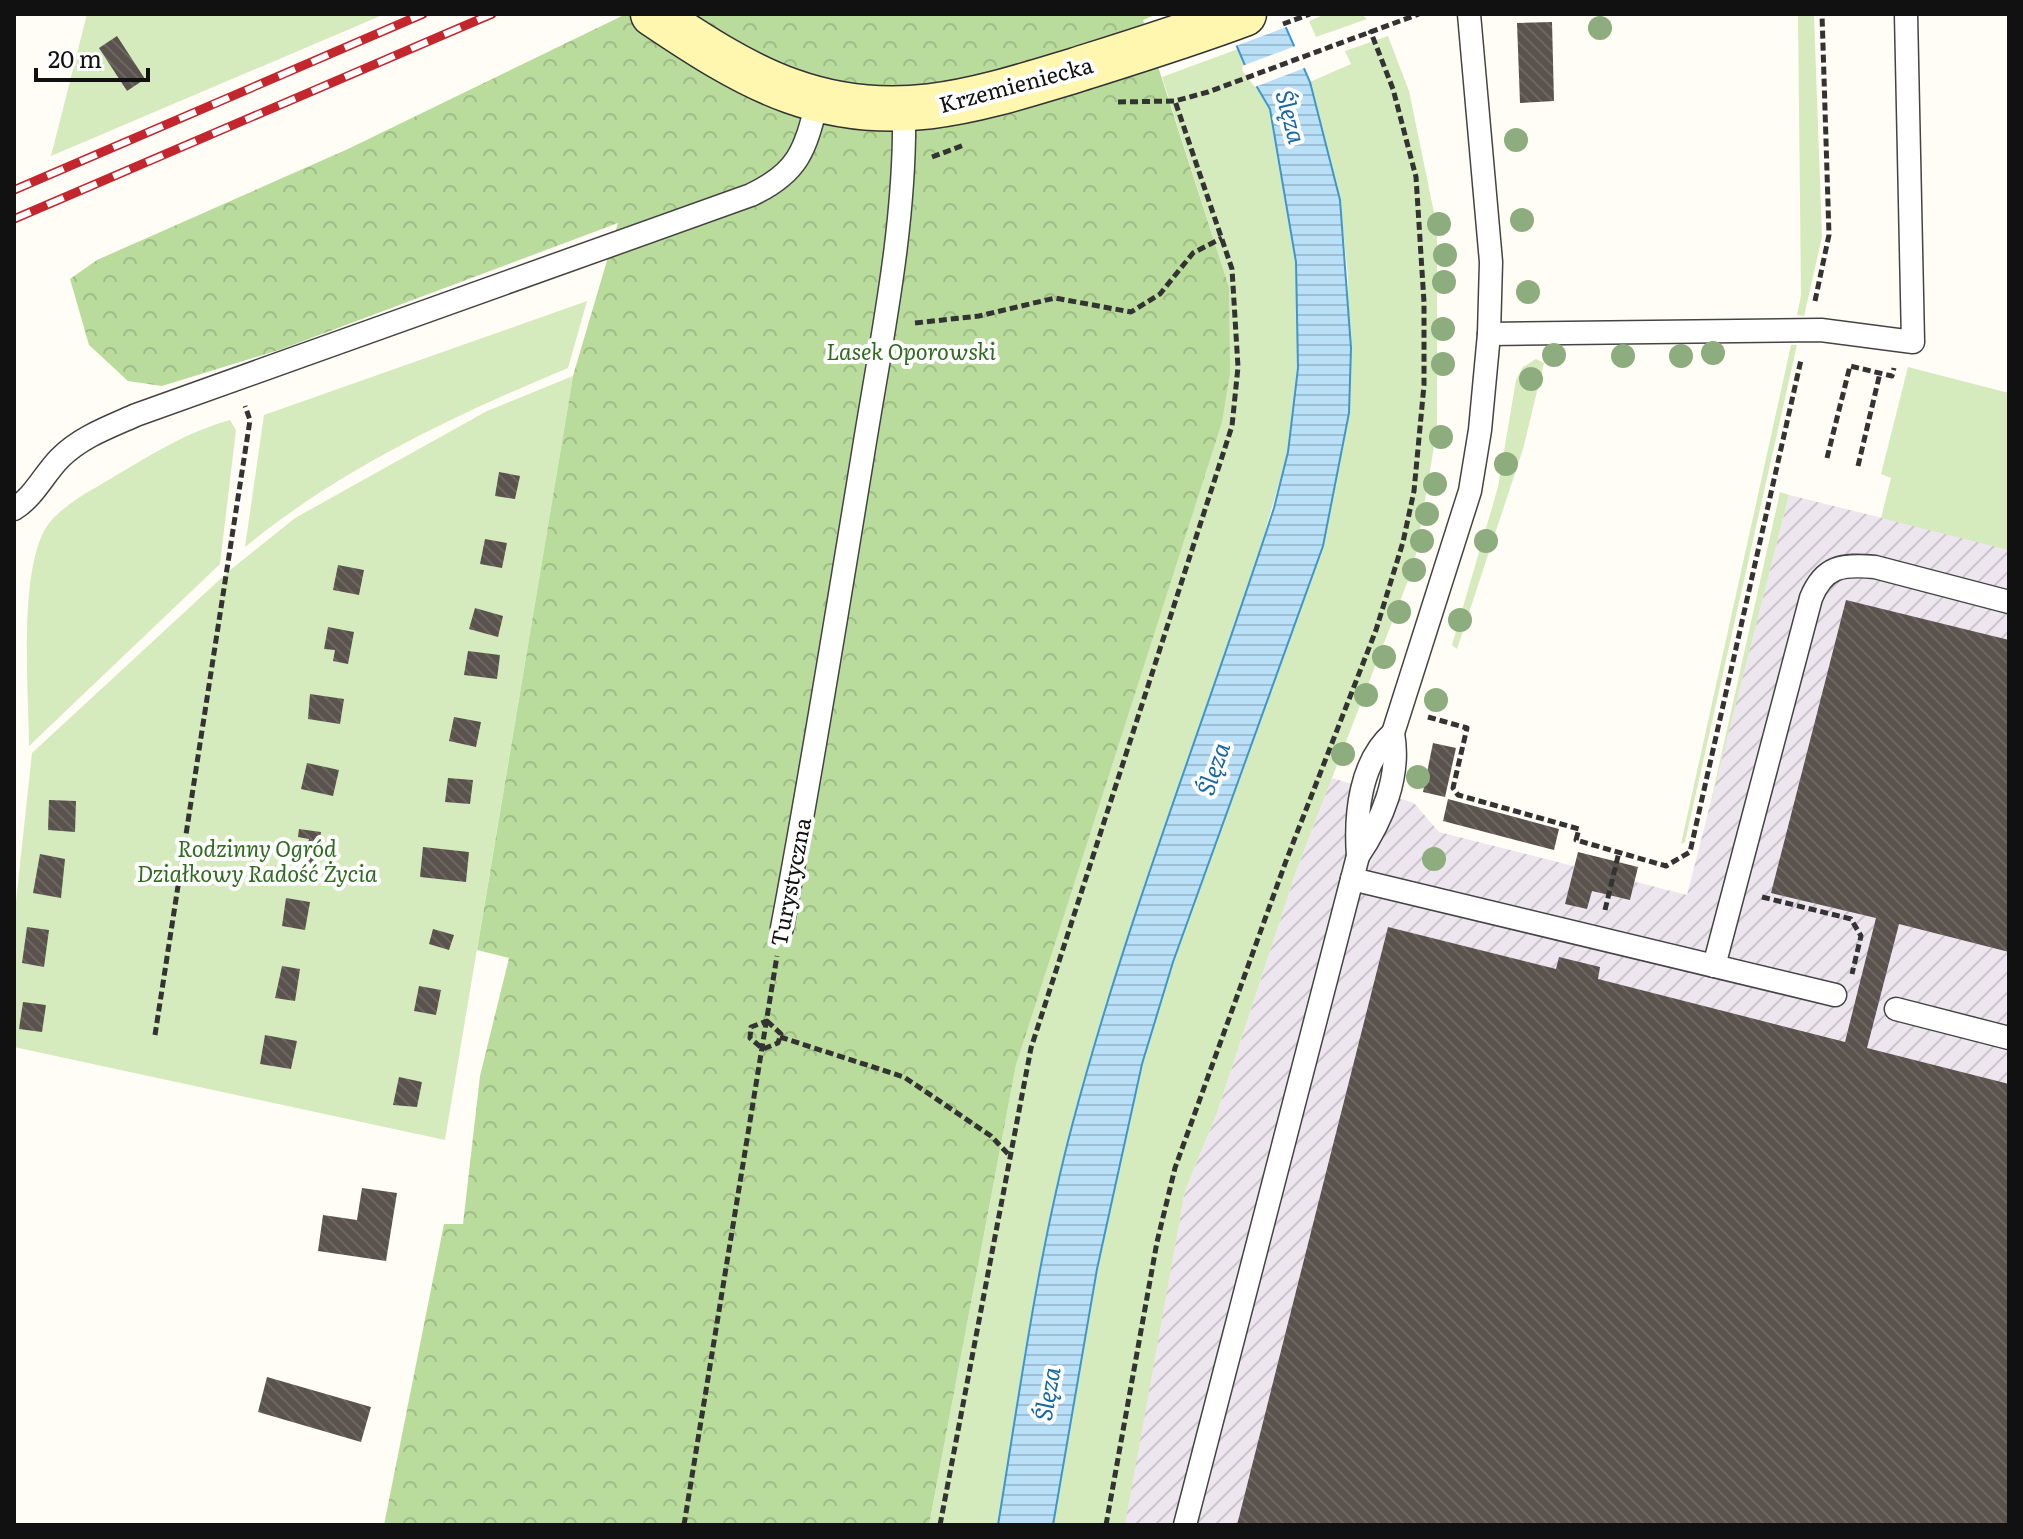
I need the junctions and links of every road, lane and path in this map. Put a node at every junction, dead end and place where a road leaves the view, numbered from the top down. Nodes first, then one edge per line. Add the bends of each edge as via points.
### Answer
1 (653, 14) edge
2 (1244, 14) edge
3 (1419, 14) edge
4 (1469, 14) edge
5 (1822, 14) edge
6 (1906, 14) edge
7 (1370, 30) junction
8 (1208, 92) dead end
9 (818, 99) junction
10 (1175, 101) dead end
11 (904, 111) junction
12 (1222, 238) junction
13 (1814, 307) dead end
14 (1489, 334) junction
15 (881, 338) junction
16 (1901, 340) junction
17 (1802, 357) dead end
18 (1880, 373) junction
19 (235, 379) junction
20 (1827, 458) dead end
21 (1858, 466) dead end
22 (14, 509) edge
23 (2009, 602) edge
24 (1430, 703) dead end
25 (1619, 852) junction
26 (1613, 876) dead end
27 (1352, 879) junction
28 (1734, 890) junction
29 (782, 928) joint
30 (1714, 966) junction
31 (1842, 989) joint
32 (1896, 1009) dead end
33 (767, 1021) junction
34 (155, 1035) dead end
35 (780, 1037) junction
36 (2009, 1038) edge
37 (763, 1049) junction
38 (1010, 1156) junction
39 (684, 1525) edge
40 (940, 1525) edge
41 (1106, 1525) edge
42 (1185, 1525) edge

1 - 9 street, Krzemieniecka via 751,74
2 - 11 street, Krzemieniecka via 971,102
3 - 7 path
4 - 14 lane via 1491,262
5 - 13 path via 1829,235
6 - 16 lane via 1913,342
7 - 8 path
7 - 41 path via 1393,89 1416,177 1424,385 1414,491 1376,630 1175,1168
9 - 11 street, Krzemieniecka
9 - 19 lane via 802,148 779,182
10 - 12 path
11 - 15 lane, Turystyczna via 904,164
12 - 15 path via 1193,253 1160,294 1131,312 1055,298 979,316 907,324
12 - 38 path via 1232,269 1237,323 1232,426 1031,1048
14 - 16 lane via 1821,330
14 - 27 lane via 1470,491 1393,733 1397,755 1379,827 1358,856
15 - 29 lane, Turystyczna
16 - 18 path via 1892,376
17 - 25 path via 1690,852 1666,866
18 - 20 path via 1850,366
18 - 21 path
19 - 22 lane via 91,435 61,457
19 - 34 path via 250,420
23 - 28 lane via 1875,567 1835,569 1819,578
24 - 25 path via 1426,717 1467,728 1453,788 1458,795 1579,829 1576,840
25 - 26 path
27 - 30 lane
27 - 42 lane
28 - 30 lane
28 - 31 path via 1851,919 1861,936
29 - 33 path, Turystyczna
30 - 31 lane
32 - 36 lane
33 - 35 path
33 - 37 path, Turystyczna
33 - 37 path via 751,1027 750,1038
35 - 37 path
35 - 38 path via 904,1077 991,1136
37 - 39 path, Turystyczna
38 - 40 path

